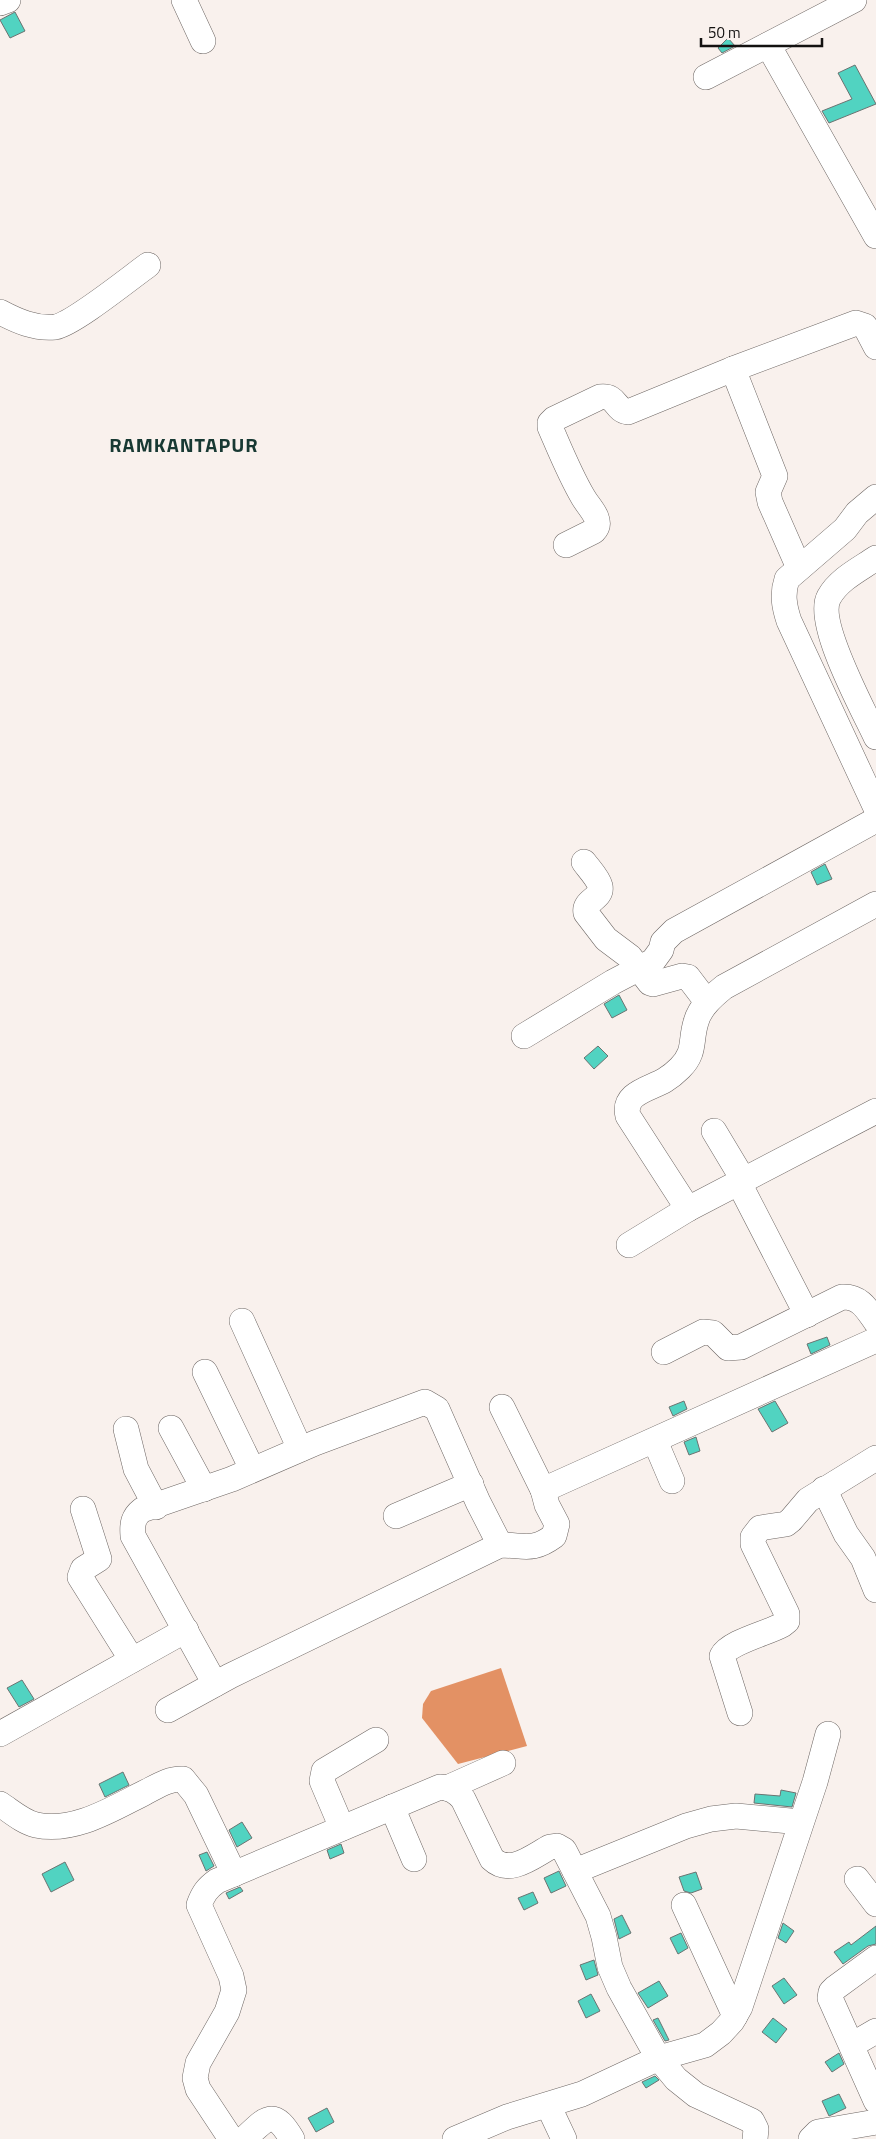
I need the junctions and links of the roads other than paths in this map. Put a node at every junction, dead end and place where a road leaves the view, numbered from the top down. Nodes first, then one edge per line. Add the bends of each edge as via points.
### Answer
1 (8, 0) edge
2 (184, 0) edge
3 (854, 0) edge
4 (0, 3) edge
5 (203, 41) dead end
6 (768, 45) junction
7 (706, 77) dead end
8 (876, 236) edge
9 (148, 265) dead end
10 (0, 312) edge
11 (876, 347) edge
12 (733, 369) junction
13 (876, 497) edge
14 (566, 545) dead end
15 (876, 558) edge
16 (799, 568) junction
17 (875, 731) edge
18 (876, 808) edge
19 (876, 820) edge
20 (584, 862) dead end
21 (876, 904) edge
22 (637, 968) junction
23 (707, 1002) junction
24 (524, 1036) dead end
25 (876, 1111) edge
26 (714, 1131) dead end
27 (742, 1182) junction
28 (688, 1209) junction
29 (629, 1245) dead end
30 (807, 1315) junction
31 (242, 1321) dead end
32 (876, 1322) edge
33 (876, 1340) edge
34 (664, 1352) dead end
35 (206, 1372) dead end
36 (502, 1407) dead end
37 (171, 1428) dead end
38 (126, 1429) dead end
39 (655, 1441) junction
40 (300, 1449) junction
41 (876, 1458) edge
42 (252, 1469) junction
43 (672, 1481) dead end
44 (471, 1484) junction
45 (204, 1489) junction
46 (824, 1489) junction
47 (543, 1490) junction
48 (156, 1507) junction
49 (83, 1509) dead end
50 (396, 1516) dead end
51 (500, 1545) junction
52 (876, 1590) edge
53 (186, 1630) junction
54 (132, 1660) junction
55 (215, 1684) junction
56 (168, 1710) dead end
57 (740, 1713) dead end
58 (0, 1734) edge
59 (828, 1734) dead end
60 (376, 1740) dead end
61 (502, 1763) dead end
62 (447, 1788) junction
63 (0, 1804) edge
64 (392, 1807) junction
65 (802, 1822) junction
66 (342, 1828) junction
67 (414, 1860) dead end
68 (576, 1871) junction
69 (234, 1874) junction
70 (857, 1879) dead end
71 (876, 1904) edge
72 (684, 1905) dead end
73 (876, 1958) edge
74 (734, 2016) junction
75 (876, 2031) edge
76 (852, 2045) junction
77 (659, 2058) junction
78 (876, 2101) edge
79 (548, 2105) junction
80 (876, 2122) edge
81 (231, 2139) edge
82 (244, 2139) edge
83 (292, 2139) edge
84 (455, 2139) edge
85 (564, 2139) edge
86 (755, 2139) edge
87 (811, 2139) edge

1 - 4 street
2 - 5 street
3 - 6 street
6 - 7 street
6 - 8 street
9 - 10 street via 73,319 56,327 21,323
11 - 12 street via 865,326 856,323
12 - 14 street via 628,412 621,410 612,398 600,397 550,423 569,470 598,523 594,531
12 - 16 street via 775,476 768,492 770,502
13 - 16 street via 857,513 845,529
15 - 17 street via 836,588 828,598 826,609 838,655
16 - 18 street via 787,579 783,591 788,621
19 - 22 street via 674,931 663,942 658,956
20 - 22 street via 601,889 588,904 586,913 606,939 630,957
21 - 23 street via 724,987
22 - 23 street via 653,984 688,977
22 - 24 street
23 - 28 street via 696,1023 688,1058 666,1079 637,1093 626,1110
25 - 27 street
26 - 27 street
27 - 28 street
27 - 30 street
28 - 29 street
30 - 32 street via 849,1297 864,1304
30 - 34 street via 741,1348 728,1348 713,1333 703,1332
31 - 40 street
33 - 39 street
35 - 42 street
36 - 47 street
37 - 45 street
38 - 48 street via 136,1469
39 - 43 street
39 - 47 street
40 - 42 street
40 - 44 street via 425,1402 437,1409
41 - 46 street
42 - 45 street
44 - 50 street
44 - 51 street
45 - 48 street
46 - 52 street via 846,1534 863,1558
46 - 57 street via 808,1500 792,1520 760,1528 753,1537 753,1544 788,1614 782,1626 724,1651 722,1656
47 - 51 street via 557,1524 554,1536 532,1548
48 - 53 street via 142,1510 135,1516 133,1536
49 - 54 street via 99,1559 83,1569 80,1577
51 - 55 street
53 - 54 street
53 - 55 street
54 - 58 street
55 - 56 street
59 - 65 street
60 - 66 street via 324,1771 322,1781
61 - 62 street
62 - 64 street via 440,1787
62 - 68 street via 456,1791 463,1799 492,1859 498,1864 515,1866 556,1846 564,1850
63 - 69 street via 37,1825 62,1826 97,1817 175,1778 183,1779 196,1795
64 - 66 street
64 - 67 street
65 - 68 street via 736,1816 711,1819
65 - 74 street via 763,1941
66 - 69 street
68 - 77 street via 598,1916 610,1967 619,1988
69 - 81 street via 210,1886 200,1905 234,1990 227,2012 198,2063 195,2078 198,2089
70 - 71 street
72 - 74 street
73 - 76 street via 831,1992 833,2008
74 - 77 street via 722,2032 705,2045
75 - 76 street
76 - 78 street
77 - 79 street via 582,2094
77 - 86 street via 676,2079 696,2095 752,2121
79 - 84 street via 507,2117
79 - 85 street
80 - 87 street via 818,2132
82 - 83 street via 263,2123 277,2118

